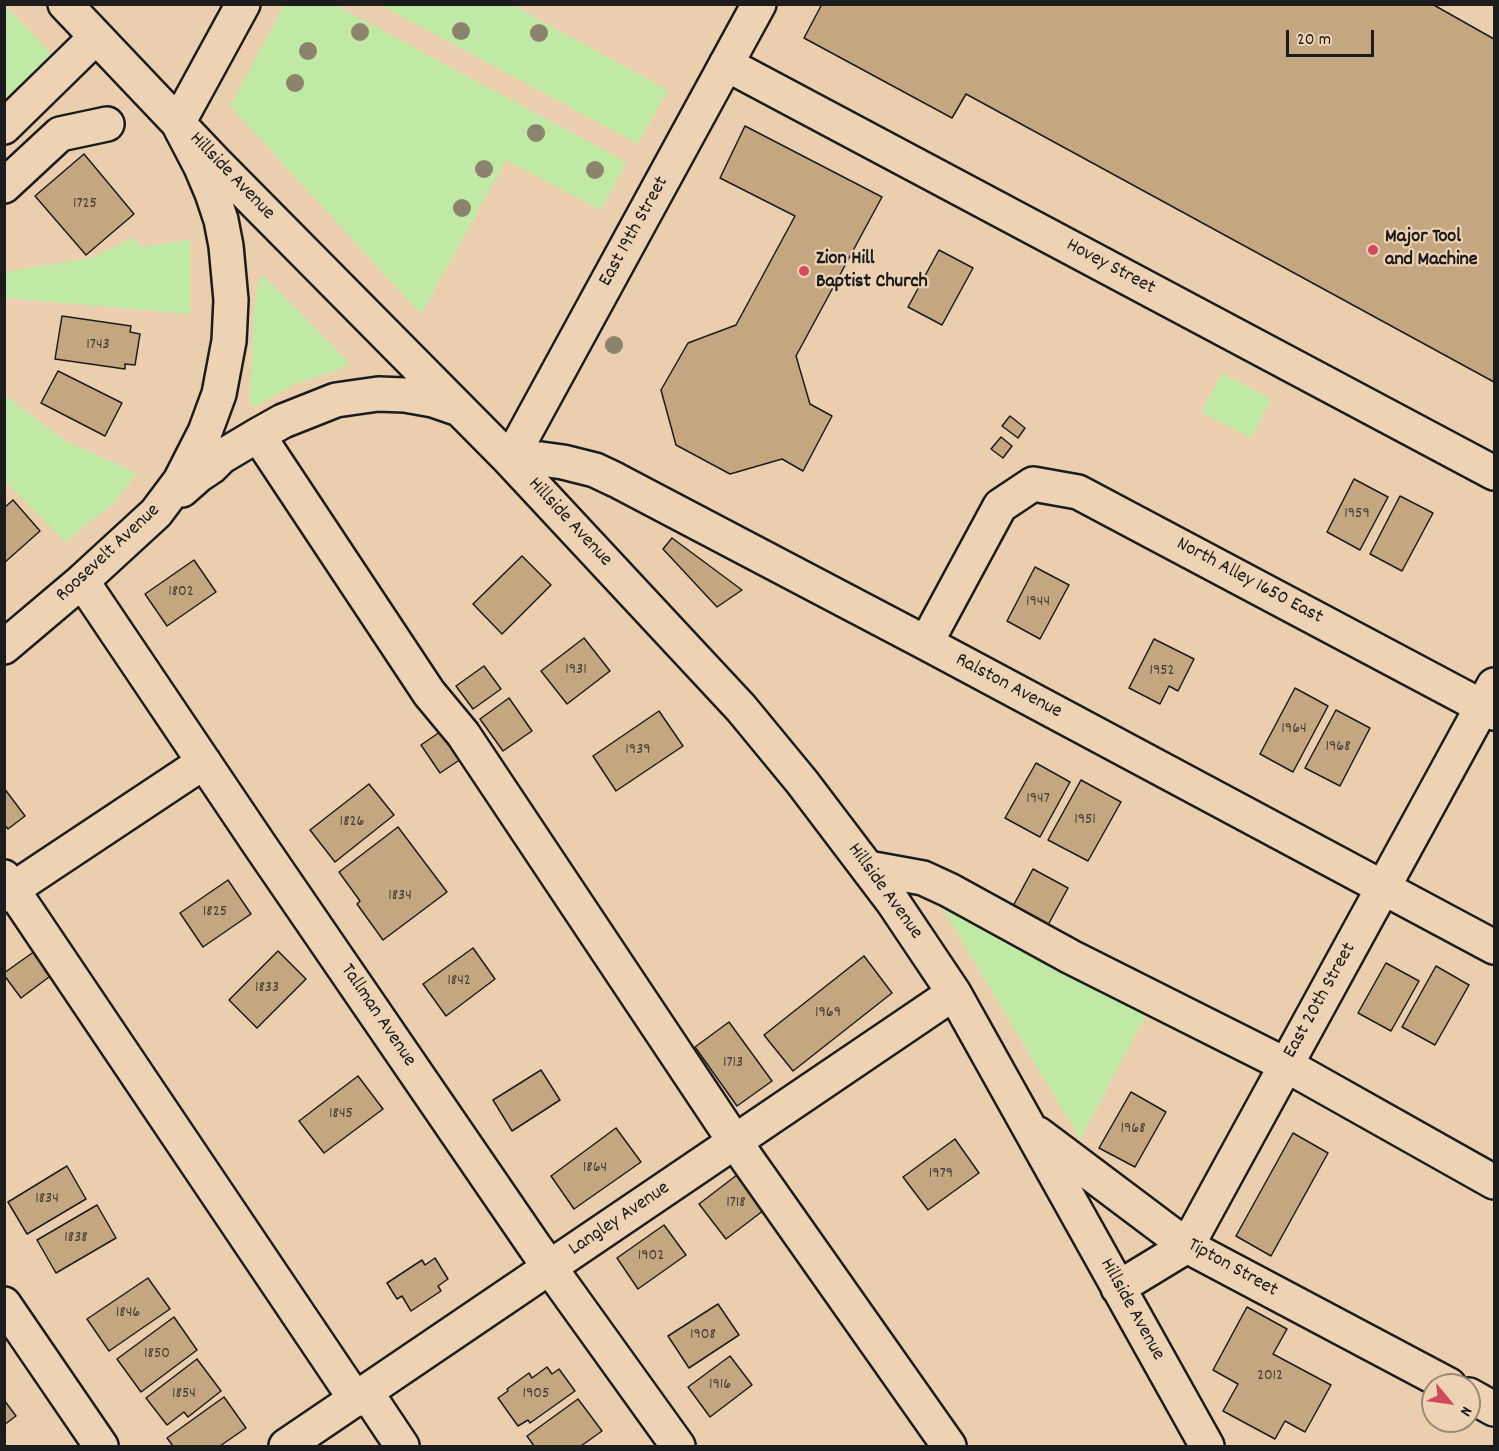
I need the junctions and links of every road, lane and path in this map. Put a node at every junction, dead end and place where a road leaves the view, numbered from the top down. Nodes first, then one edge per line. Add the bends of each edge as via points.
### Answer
1 (65, 4) edge
2 (243, 4) edge
3 (759, 4) edge
4 (96, 37) junction
5 (726, 64) junction
6 (178, 123) junction
7 (107, 124) dead end
8 (4, 127) edge
9 (4, 186) edge
10 (461, 410) junction
11 (258, 435) junction
12 (510, 460) junction
13 (1494, 472) edge
14 (156, 513) junction
15 (82, 581) junction
16 (926, 643) junction
17 (4, 647) edge
18 (1491, 701) edge
19 (204, 762) junction
20 (868, 868) junction
21 (7, 887) edge
22 (1383, 888) junction
23 (1494, 947) edge
24 (954, 993) junction
25 (1286, 1065) junction
26 (1029, 1128) junction
27 (735, 1142) junction
28 (1494, 1182) edge
29 (1187, 1246) junction
30 (550, 1268) junction
31 (1118, 1288) junction
32 (4, 1304) edge
33 (1426, 1373) edge
34 (361, 1396) junction
35 (101, 1446) edge
36 (286, 1446) edge
37 (402, 1446) edge
38 (678, 1446) edge
39 (950, 1446) edge
40 (1207, 1446) edge

1 - 4 street, Roosevelt Avenue
2 - 6 street
3 - 5 street, East 19th Street
4 - 6 street, Roosevelt Avenue
4 - 8 street
5 - 12 street, East 19th Street
5 - 13 street, Hovey Street
6 - 10 street, Hillside Avenue
6 - 14 street, Roosevelt Avenue via 201,167 221,220 231,314 219,394 205,432 180,481
7 - 9 street via 60,134
10 - 11 street, Hillside Avenue via 405,395 364,396 336,400
10 - 12 street, Hillside Avenue
11 - 14 street, Hillside Avenue via 221,458
11 - 27 street
12 - 16 street, Ralston Avenue via 551,460 606,475
12 - 20 street, Hillside Avenue via 741,708
14 - 15 street, Roosevelt Avenue
15 - 17 street, Roosevelt Avenue
15 - 19 street, Tallman Avenue
16 - 18 street, North Alley 1650 East via 1000,506 1033,484 1078,492
16 - 22 street, Ralston Avenue
18 - 22 street, East 20th Street
19 - 21 street
19 - 30 street, Tallman Avenue
20 - 24 street, Hillside Avenue
20 - 25 street via 923,878 949,890 1071,957
21 - 34 street
22 - 23 street, Ralston Avenue
22 - 25 street, East 20th Street
24 - 26 street, Hillside Avenue
24 - 27 street, Langley Avenue
25 - 28 street
25 - 29 street, East 20th Street
26 - 29 street, Tipton Street
26 - 31 street, Hillside Avenue
27 - 30 street, Langley Avenue
27 - 39 street
29 - 31 street, East 20th Street
29 - 33 street, Tipton Street
30 - 34 street, Langley Avenue
30 - 38 street, Tallman Avenue
31 - 40 street, Hillside Avenue
32 - 35 street
34 - 36 street, Langley Avenue
34 - 37 street

